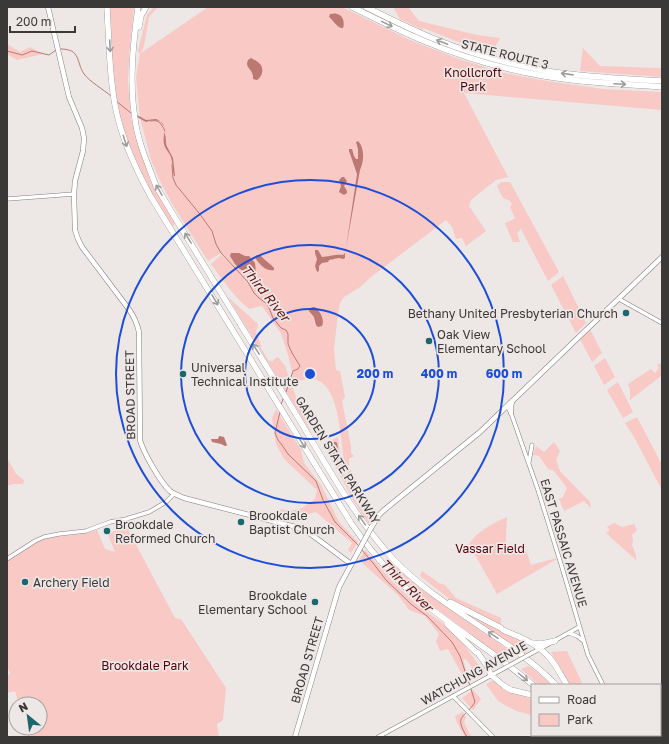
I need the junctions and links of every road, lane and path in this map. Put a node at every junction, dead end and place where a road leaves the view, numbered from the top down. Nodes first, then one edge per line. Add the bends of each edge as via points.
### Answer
1 (48, 7) edge
2 (108, 7) edge
3 (138, 7) edge
4 (146, 7) edge
5 (352, 7) edge
6 (366, 7) edge
7 (134, 42) junction
8 (662, 80) edge
9 (662, 87) edge
10 (74, 194) junction
11 (7, 199) edge
12 (662, 256) edge
13 (619, 299) junction
14 (662, 323) edge
15 (513, 400) junction
16 (506, 406) junction
17 (511, 413) junction
18 (532, 445) dead end
19 (529, 463) junction
20 (174, 494) junction
21 (7, 560) edge
22 (351, 564) junction
23 (419, 583) junction
24 (424, 604) junction
25 (579, 627) junction
26 (570, 633) junction
27 (528, 641) junction
28 (554, 641) junction
29 (584, 644) junction
30 (540, 649) junction
31 (549, 657) junction
32 (491, 675) junction
33 (532, 684) edge
34 (555, 684) edge
35 (566, 684) edge
36 (602, 684) edge
37 (531, 695) edge
38 (454, 696) junction
39 (295, 737) edge
40 (378, 737) edge
41 (493, 737) edge

1 - 10 main road, BROAD STREET via 69,97 84,138
2 -> 24 highway, GARDEN STATE PARKWAY via 113,94 119,120 137,171 352,523 395,578
3 - 7 highway, GARDEN STATE PARKWAY
4 - 7 highway
5 -> 9 highway, STATE ROUTE 3 via 430,44 505,68 576,81
8 -> 6 highway, STATE ROUTE 3 via 561,73 476,54 424,35
23 -> 7 highway, GARDEN STATE PARKWAY via 395,561 365,525 156,186 143,152 133,111
10 - 11 main road
10 - 20 main road, BROAD STREET via 75,226 80,243 137,324 140,440 163,483
12 - 13 main road
13 - 14 main road
13 - 15 main road
15 - 16 main road
15 - 17 main road
16 - 17 main road, EAST PASSAIC AVENUE
16 - 22 main road, bridge via 471,440 382,511
17 - 19 main road, EAST PASSAIC AVENUE
18 - 19 main road
19 - 25 main road, EAST PASSAIC AVENUE
20 - 21 main road via 149,512 86,531 44,537
20 - 22 main road, BROAD STREET via 299,528
22 - 39 main road, BROAD STREET via 337,593
23 - 27 highway via 463,609
34 -> 23 highway, GARDEN STATE PARKWAY via 523,656
24 - 32 highway via 477,653
24 -> 33 highway, GARDEN STATE PARKWAY
25 - 26 main road, WATCHUNG AVENUE
25 - 29 main road, EAST PASSAIC AVENUE
26 - 28 main road, WATCHUNG AVENUE
26 - 29 main road via 580,638
27 - 28 highway via 541,644
27 - 30 highway
28 - 30 main road, WATCHUNG AVENUE
28 - 31 highway via 549,647
29 - 36 main road, EAST PASSAIC AVENUE
30 - 31 highway
30 - 32 main road, WATCHUNG AVENUE, bridge
31 - 35 highway
32 - 37 highway via 507,688
32 - 38 main road, WATCHUNG AVENUE
38 - 40 main road, WATCHUNG AVENUE
38 - 41 main road

